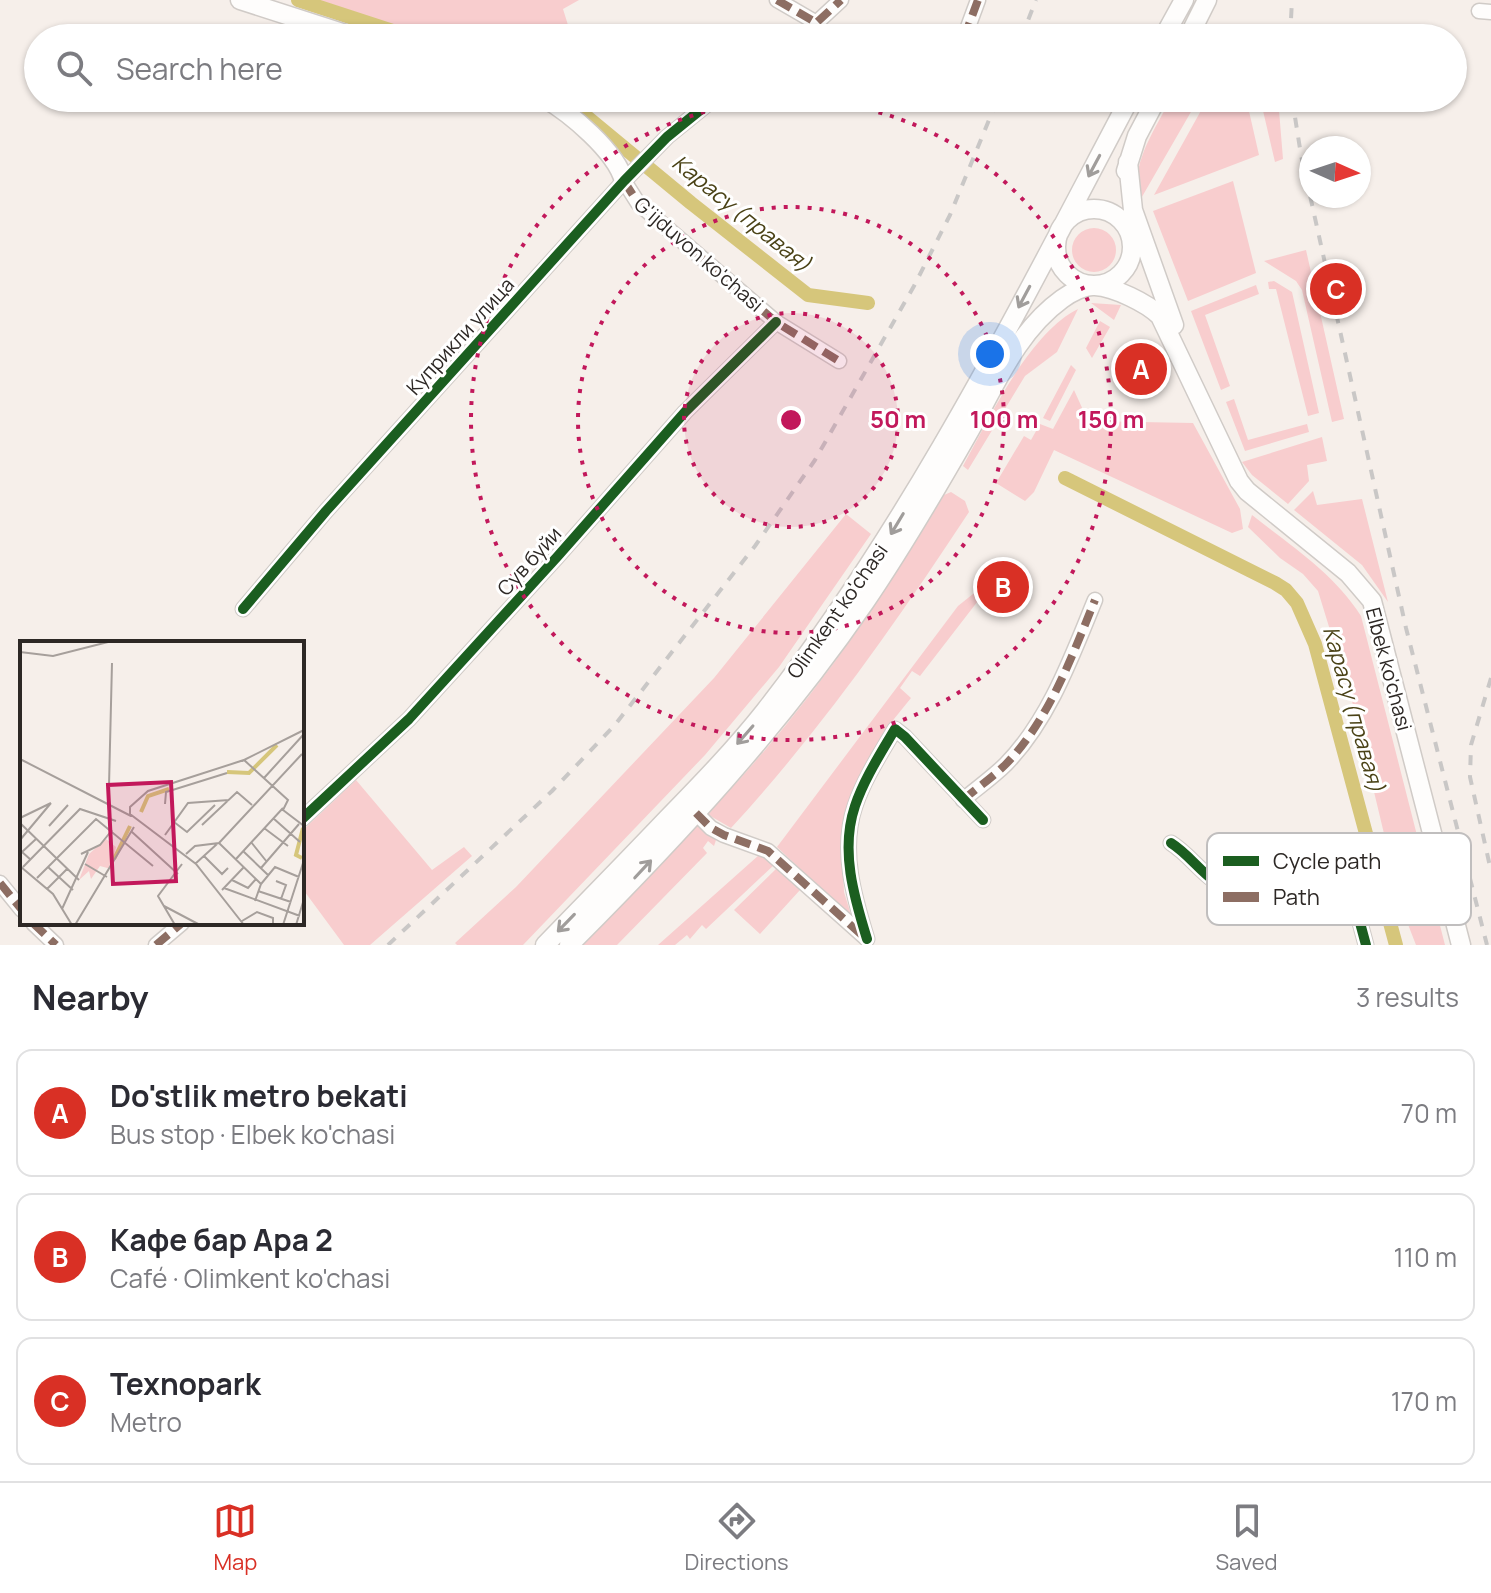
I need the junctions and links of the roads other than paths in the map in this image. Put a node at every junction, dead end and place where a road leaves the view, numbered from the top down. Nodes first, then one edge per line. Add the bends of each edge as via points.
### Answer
1 (240, 0) edge
2 (777, 0) edge
3 (841, 0) edge
4 (978, 0) edge
5 (1184, 0) edge
6 (1207, 0) edge
7 (815, 22) joint
8 (315, 24) edge
9 (969, 24) edge
10 (1171, 24) edge
11 (1195, 24) edge
12 (565, 112) edge
13 (698, 112) edge
14 (1123, 112) edge
15 (1150, 112) edge
16 (1128, 162) junction
17 (630, 176) junction
18 (1061, 228) junction
19 (1130, 234) junction
20 (1154, 270) junction
21 (1094, 286) junction
22 (776, 322) junction
23 (839, 361) dead end
24 (1204, 407) junction
25 (1095, 600) dead end
26 (243, 609) dead end
27 (963, 800) junction
28 (696, 813) junction
29 (304, 817) edge
30 (983, 820) dead end
31 (1432, 833) edge
32 (1171, 843) dead end
33 (1207, 876) edge
34 (0, 883) edge
35 (20, 908) edge
36 (35, 925) edge
37 (180, 925) edge
38 (1361, 925) edge
39 (1456, 925) edge
40 (870, 942) edge
41 (56, 945) edge
42 (156, 945) edge
43 (545, 945) edge
44 (569, 945) edge
45 (1366, 945) edge
46 (1461, 945) edge

1 - 8 main road
2 - 7 street
3 - 7 street
4 - 9 street
5 - 10 main road
6 - 11 main road
12 - 17 main road, G'ijduvon ko'chasi
13 - 17 street, Куприкли улица
14 -> 18 main road
15 - 16 main road, Elbek ko'chasi
16 - 19 main road, Elbek ko'chasi via 1123,201
16 - 20 main road, Elbek ko'chasi via 1133,210
17 - 22 street, G'ijduvon ko'chasi via 638,203
17 - 26 street, Куприкли улица
18 - 19 main road via 1075,214 1094,209 1119,218
18 - 21 main road via 1056,250 1061,267 1073,279
18 -> 43 main road, Olimkent ko'chasi via 931,467 835,616 726,757
19 - 20 main road, Elbek ko'chasi
19 - 21 main road via 1132,252 1125,269 1112,281
20 - 24 main road, Elbek ko'chasi
21 - 24 main road, Elbek ko'chasi via 1132,298 1160,316
21 - 28 main road, Olimkent ko'chasi via 1065,297 1028,333 860,609 776,722
22 - 23 street, G'ijduvon ko'chasi
22 - 29 street, Сув буйи via 685,412 409,719
24 - 31 main road, Elbek ko'chasi via 1247,491 1348,573 1372,601
25 - 27 street via 1040,719 1007,763
27 - 30 street
27 - 40 street via 895,729 862,789 851,824 852,885
28 - 40 street via 724,835 768,851
44 -> 28 main road, Olimkent ko'chasi
32 - 33 street
34 - 35 street
36 - 41 street
37 - 42 street
38 - 45 street
39 - 46 main road, Elbek ko'chasi

